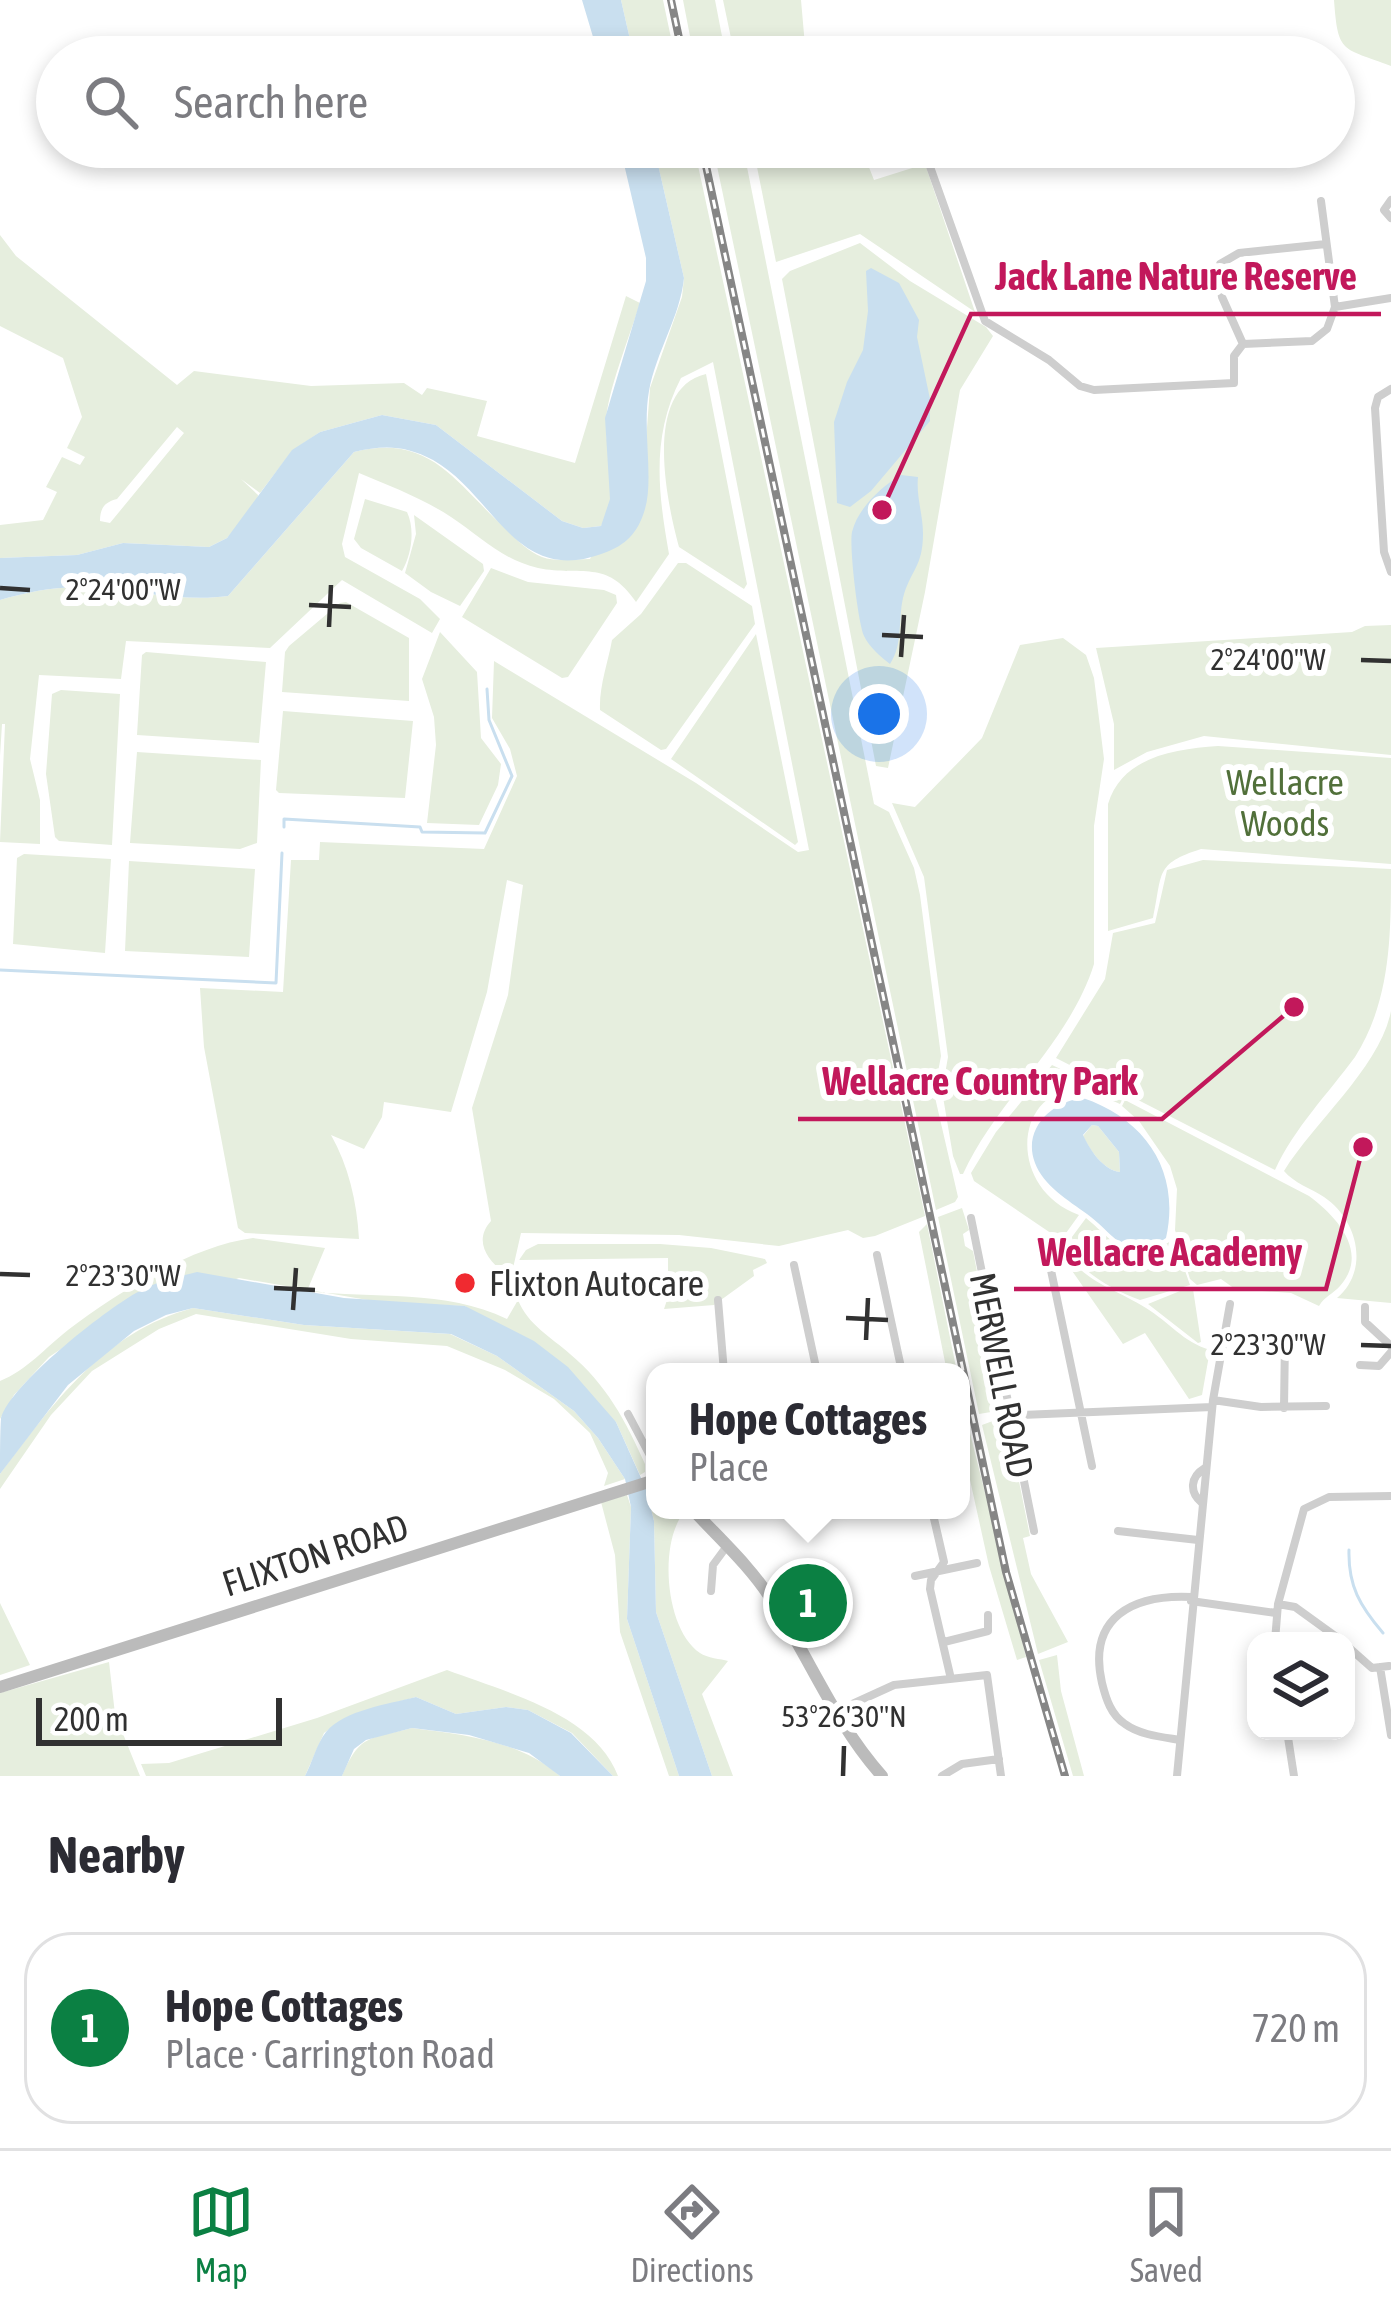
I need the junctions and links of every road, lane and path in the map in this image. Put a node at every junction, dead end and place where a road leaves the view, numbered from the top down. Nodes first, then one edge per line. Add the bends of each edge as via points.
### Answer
1 (930, 168) edge
2 (1321, 200) dead end
3 (1391, 200) edge
4 (1391, 218) edge
5 (1326, 244) junction
6 (1391, 298) edge
7 (1335, 307) junction
8 (1243, 344) junction
9 (1391, 389) edge
10 (1386, 505) edge
11 (1391, 572) edge
12 (971, 1218) dead end
13 (878, 1255) dead end
14 (1048, 1256) dead end
15 (794, 1265) dead end
16 (718, 1300) dead end
17 (1230, 1304) dead end
18 (1365, 1307) dead end
19 (1281, 1345) dead end
20 (1391, 1349) edge
21 (723, 1363) edge
22 (815, 1363) edge
23 (900, 1363) edge
24 (1360, 1365) dead end
25 (1213, 1403) junction
26 (1326, 1406) dead end
27 (1284, 1408) junction
28 (1081, 1412) junction
29 (628, 1414) dead end
30 (1003, 1415) junction
31 (646, 1447) edge
32 (1092, 1466) dead end
33 (646, 1482) edge
34 (1391, 1496) edge
35 (702, 1519) edge
36 (934, 1519) edge
37 (1034, 1532) dead end
38 (1118, 1532) dead end
39 (1198, 1540) junction
40 (728, 1545) junction
41 (977, 1563) dead end
42 (941, 1569) junction
43 (915, 1576) dead end
44 (711, 1591) dead end
45 (1191, 1599) junction
46 (1277, 1608) junction
47 (988, 1615) dead end
48 (1276, 1632) edge
49 (1329, 1632) edge
50 (944, 1642) junction
51 (1355, 1654) edge
52 (1385, 1666) edge
53 (951, 1678) junction
54 (0, 1687) edge
55 (837, 1711) junction
56 (1391, 1735) edge
57 (1180, 1740) junction
58 (1288, 1740) edge
59 (999, 1759) junction
60 (882, 1776) edge
61 (942, 1776) edge
62 (1001, 1776) edge
63 (1177, 1776) edge
64 (1294, 1776) edge

1 - 8 street via 985,321 1080,386 1234,383 1234,356
2 - 5 street
3 - 4 street via 1384,210
5 - 7 street
5 - 8 street via 1239,253 1220,264 1222,297
6 - 7 street
7 - 8 street via 1312,341
9 - 10 street via 1375,408
10 - 11 street
12 - 30 street, MERWELL ROAD
13 - 23 street
14 - 28 street
15 - 22 street
16 - 21 street
17 - 25 street
18 - 20 street via 1365,1322
19 - 27 street
20 - 24 street via 1379,1366
25 - 27 street
25 - 28 street
25 - 39 street via 1207,1467 1192,1484 1202,1503
26 - 27 street
28 - 30 street
28 - 32 street
29 - 31 street
30 - 37 street, MERWELL ROAD
33 - 54 main road, FLIXTON ROAD
34 - 46 street via 1325,1498 1304,1510
35 - 40 main road
36 - 42 street
38 - 39 street
39 - 45 street
40 - 44 street via 713,1565
40 - 55 main road via 773,1602
41 - 42 street
42 - 43 street
42 - 50 street via 930,1589
45 - 46 street
45 - 57 street
45 - 57 street via 1149,1598 1109,1623 1098,1656 1115,1716 1132,1729
46 - 48 street
46 - 49 street via 1295,1607
47 - 50 street via 988,1630
50 - 53 street
51 - 52 street via 1366,1665
52 - 56 street
53 - 55 street via 894,1685
53 - 59 street via 986,1676
55 - 60 main road
57 - 63 street
58 - 64 street
59 - 61 street
59 - 62 street

